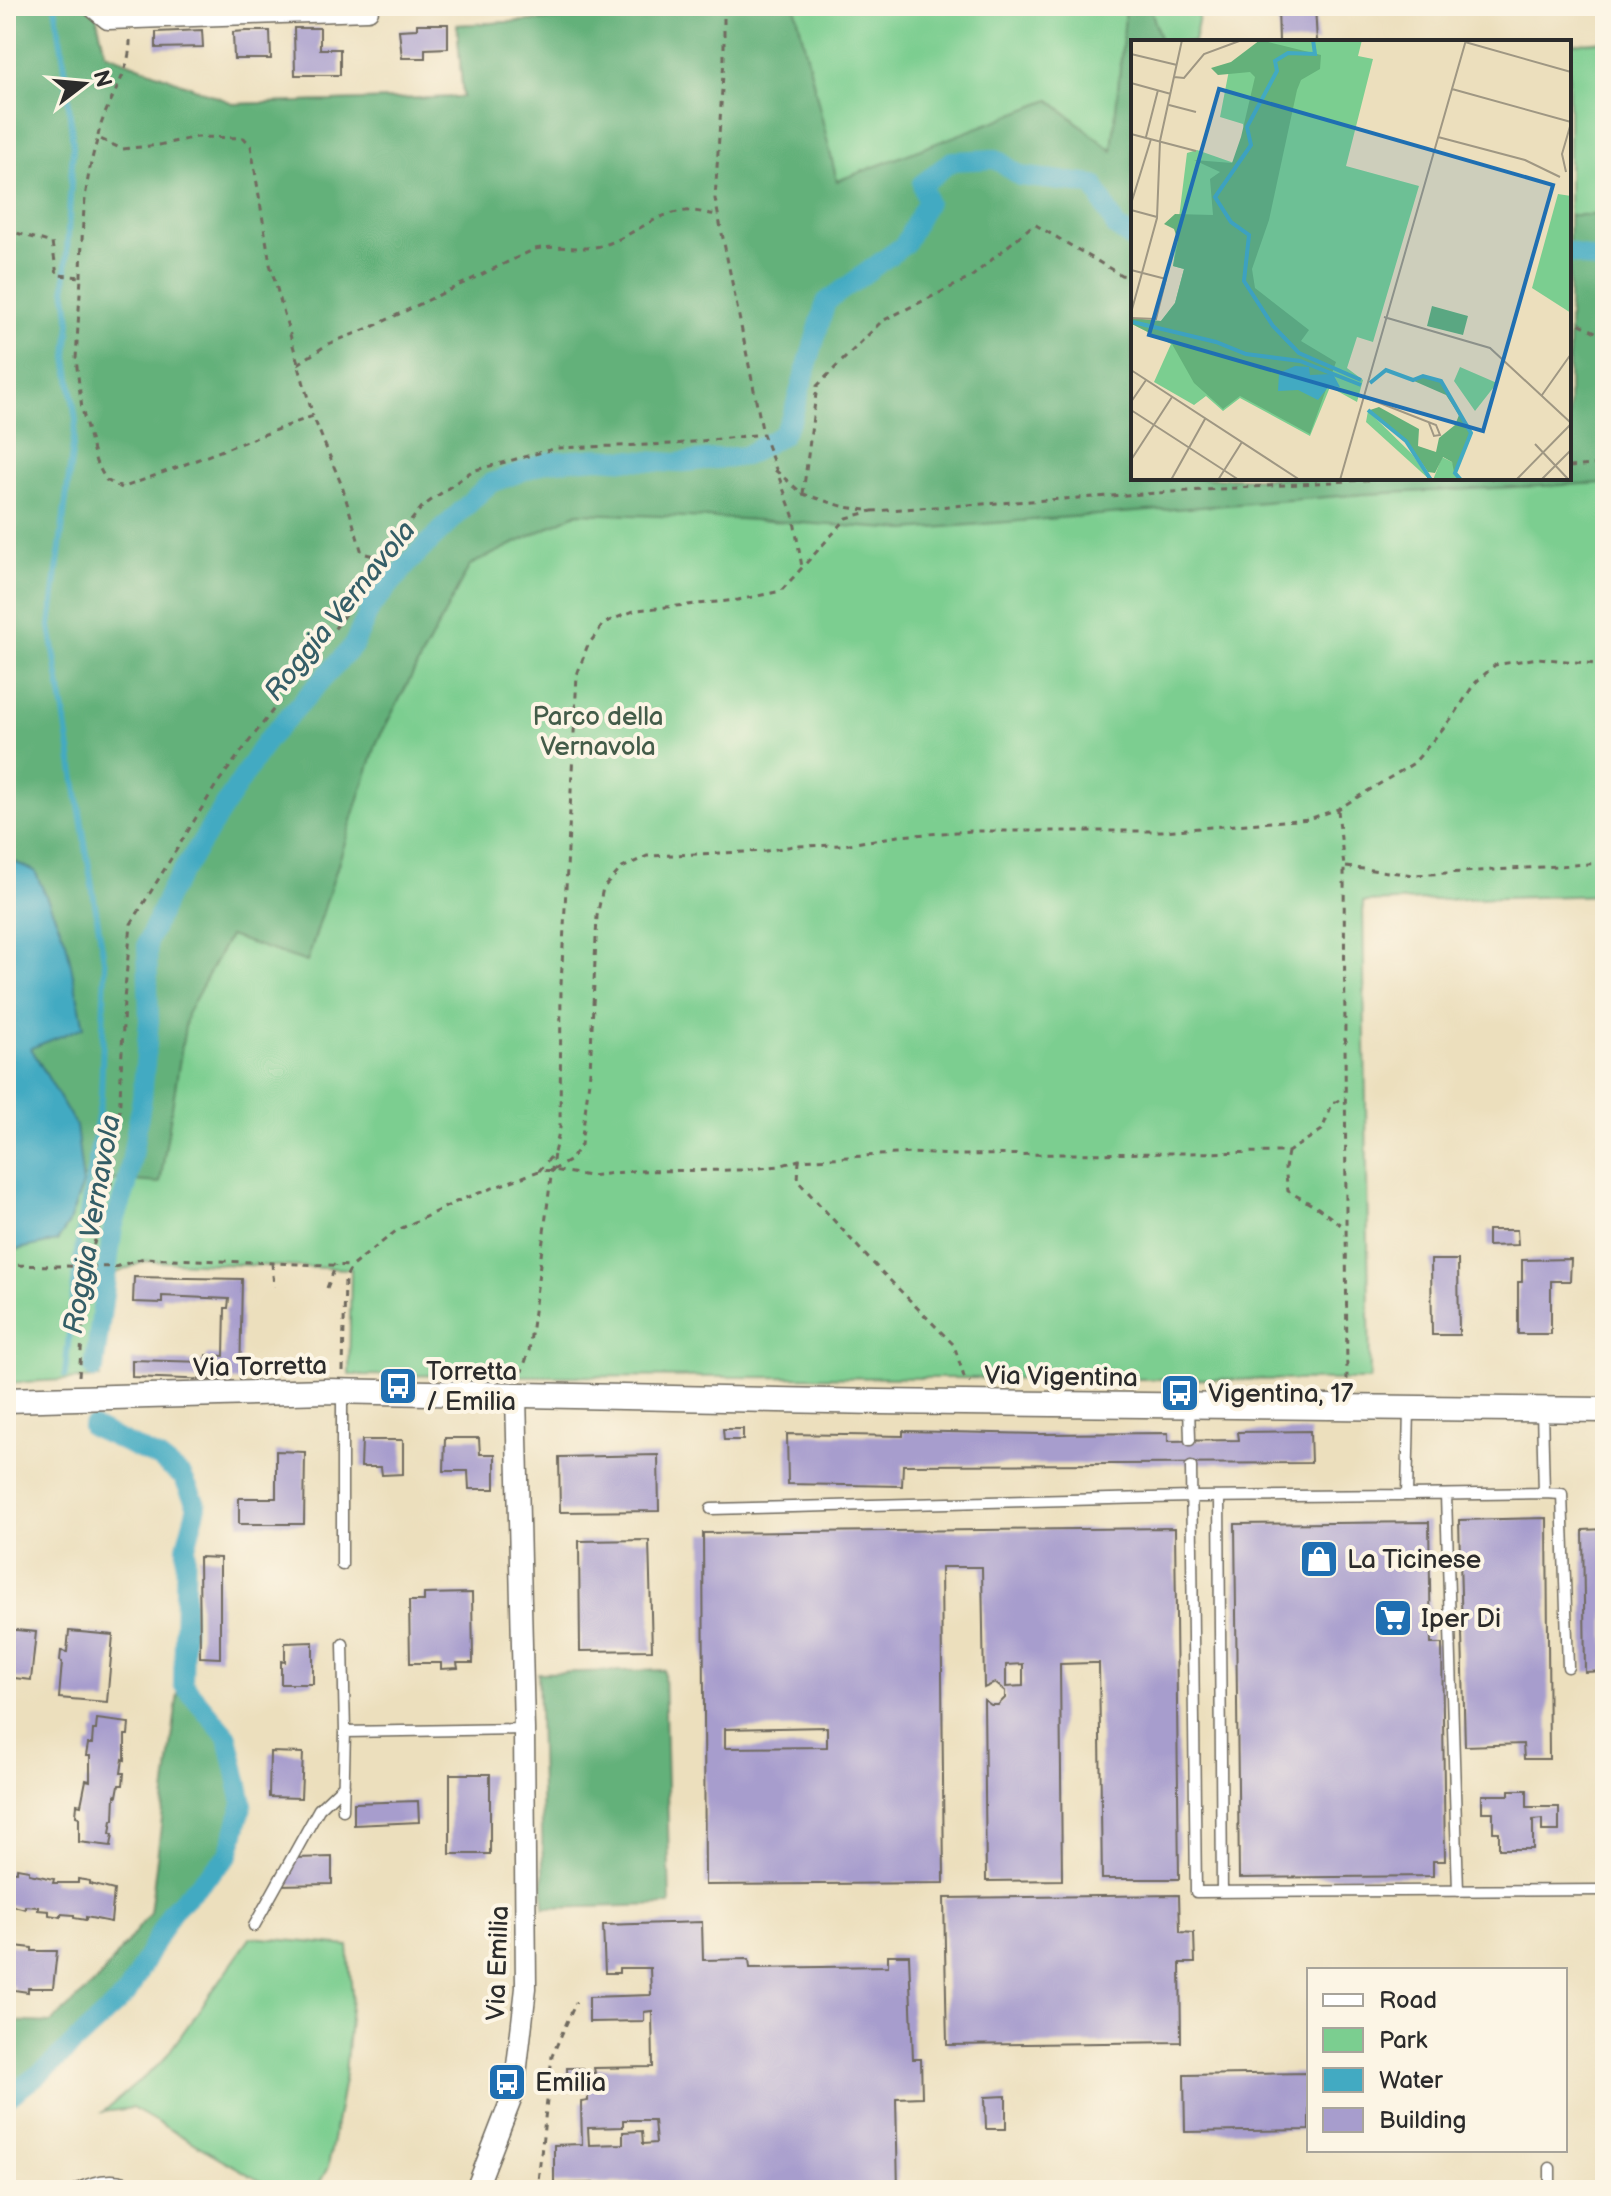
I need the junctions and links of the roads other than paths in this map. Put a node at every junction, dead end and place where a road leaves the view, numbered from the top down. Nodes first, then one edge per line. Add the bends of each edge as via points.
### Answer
1 (92, 6) edge
2 (368, 6) edge
3 (342, 1387) junction
4 (516, 1395) junction
5 (6, 1400) edge
6 (1189, 1406) junction
7 (1409, 1408) junction
8 (1542, 1410) junction
9 (1605, 1410) edge
10 (1190, 1440) dead end
11 (1191, 1467) dead end
12 (1544, 1493) junction
13 (1407, 1495) junction
14 (1446, 1495) junction
15 (1192, 1497) junction
16 (1219, 1497) junction
17 (711, 1509) dead end
18 (342, 1565) dead end
19 (343, 1644) dead end
20 (1568, 1667) dead end
21 (524, 1729) junction
22 (345, 1732) junction
23 (344, 1785) junction
24 (343, 1810) dead end
25 (1605, 1890) edge
26 (1458, 1891) junction
27 (1222, 1892) junction
28 (254, 1926) dead end
29 (1550, 2168) dead end
30 (76, 2190) edge
31 (155, 2190) edge
32 (476, 2190) edge
33 (1553, 2190) edge

1 - 2 street via 108,19
3 - 4 street, Via Torretta
3 - 5 street, Via Torretta
3 - 18 lane
4 - 6 street, Via Vigentina
4 - 21 street, Via Emilia
6 - 7 street, Via Vigentina
6 - 10 lane
7 - 8 street, Via Vigentina
7 - 13 lane
8 - 9 street, Via Vigentina
8 - 12 lane
11 - 15 lane
12 - 14 lane
12 - 20 lane via 1562,1494
13 - 14 lane
13 - 16 lane
14 - 26 lane
15 - 16 lane
15 - 17 lane
15 - 27 lane via 1196,1892
16 - 27 lane
19 - 22 lane
21 - 22 lane
21 - 32 street, Via Emilia via 526,1988 514,2092
22 - 23 lane
23 - 24 lane
23 - 28 lane via 319,1809
25 - 26 lane
26 - 27 lane
29 - 33 lane
30 - 31 lane via 113,2178

